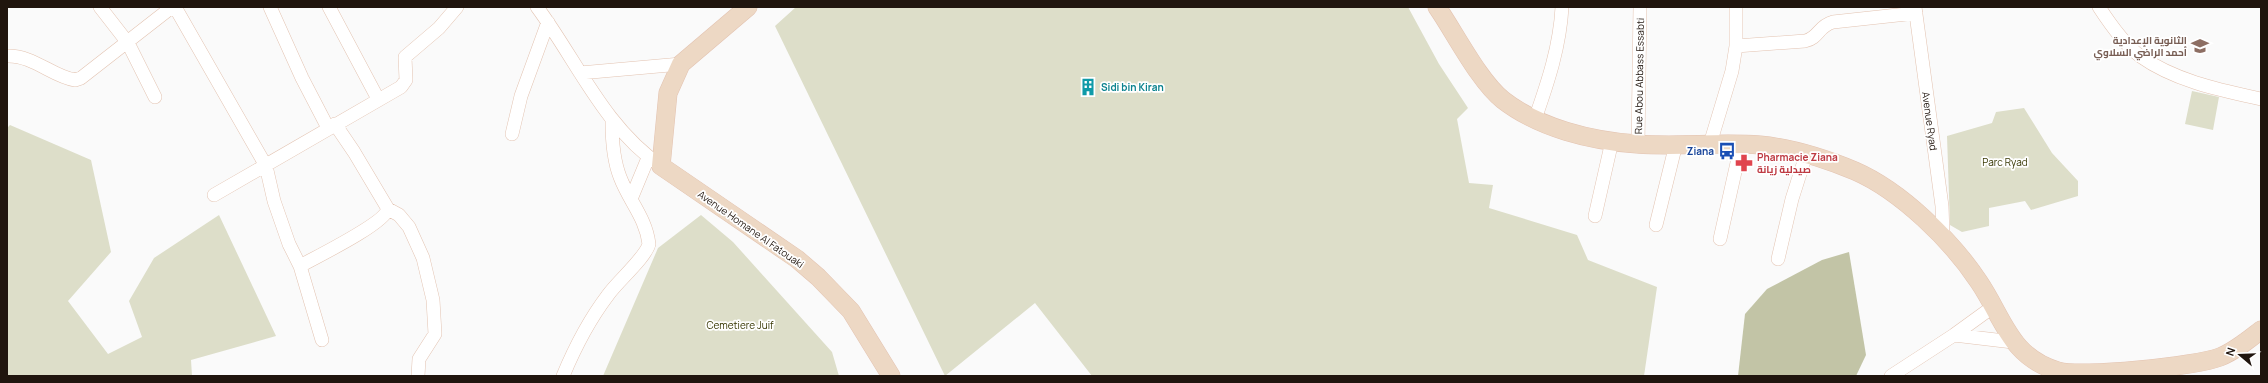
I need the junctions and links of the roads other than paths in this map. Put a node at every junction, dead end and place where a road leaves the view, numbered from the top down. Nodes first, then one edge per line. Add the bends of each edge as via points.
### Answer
1 (100, 7) edge
2 (173, 7) edge
3 (270, 7) edge
4 (329, 7) edge
5 (457, 7) edge
6 (537, 7) edge
7 (748, 7) edge
8 (1437, 7) edge
9 (1562, 7) edge
10 (1640, 7) edge
11 (1736, 7) edge
12 (2099, 7) edge
13 (1916, 10) edge
14 (548, 22) junction
15 (128, 43) junction
16 (1736, 46) junction
17 (7, 56) edge
18 (681, 64) junction
19 (580, 73) junction
20 (155, 97) dead end
21 (378, 99) junction
22 (2261, 99) edge
23 (1535, 119) junction
24 (612, 122) junction
25 (332, 126) junction
26 (512, 134) dead end
27 (1612, 141) junction
28 (1638, 144) junction
29 (1676, 144) junction
30 (1710, 144) junction
31 (1741, 145) junction
32 (1806, 155) junction
33 (654, 162) junction
34 (266, 166) junction
35 (214, 195) dead end
36 (630, 198) junction
37 (388, 209) junction
38 (1595, 216) dead end
39 (1656, 225) dead end
40 (1943, 235) junction
41 (1720, 239) dead end
42 (1778, 259) dead end
43 (300, 266) junction
44 (1994, 306) junction
45 (2261, 330) edge
46 (1954, 335) junction
47 (322, 340) dead end
48 (2013, 342) junction
49 (1905, 371) edge
50 (418, 376) edge
51 (563, 376) edge
52 (891, 376) edge
53 (1891, 376) edge

1 - 15 street
2 - 15 street
2 - 34 street
3 - 25 street via 302,78
4 - 21 street
5 - 21 street via 439,28 406,56 406,80 401,87
6 - 14 street, Avenue Homane Al Fatouaki
7 - 18 street
8 - 23 street via 1485,81 1501,98
9 - 23 street via 1556,55
10 - 28 street, Rue Abou Abbass Essabti
11 - 16 street
12 - 22 street via 2135,51 2154,65 2198,84
13 - 16 street via 1824,24 1814,38 1805,41
13 - 40 street, Avenue Ryad via 1942,206
14 - 19 street, Avenue Homane Al Fatouaki
14 - 26 street via 521,96
15 - 17 street via 75,80 59,75 45,66
15 - 20 street
16 - 30 street via 1732,71
18 - 19 street
18 - 33 street via 668,93
19 - 24 street, Avenue Homane Al Fatouaki
21 - 25 street
23 - 27 street via 1576,134
24 - 33 street, Avenue Homane Al Fatouaki
24 - 36 street via 614,160
25 - 34 street
25 - 37 street via 354,152
27 - 28 street
27 - 38 street
28 - 29 street
29 - 30 street
29 - 39 street
30 - 31 street
31 - 32 street via 1772,147
31 - 41 street
32 - 40 street via 1868,178
32 - 42 street via 1792,199
33 - 36 street
33 - 52 street, Avenue Homane Al Fatouaki via 797,259 818,277 851,312
34 - 35 street
34 - 43 street via 281,222
36 - 51 street via 648,232 648,248 607,296 573,351
37 - 43 street via 386,214 362,232
37 - 50 street via 399,215 409,227 423,258 434,300 435,334 419,359
40 - 44 street via 1978,280
43 - 47 street
44 - 46 street
44 - 48 street
45 - 48 street via 2236,348 2207,360 2164,367 2076,374 2059,372 2037,363
46 - 48 street
46 - 49 street
49 - 53 street

